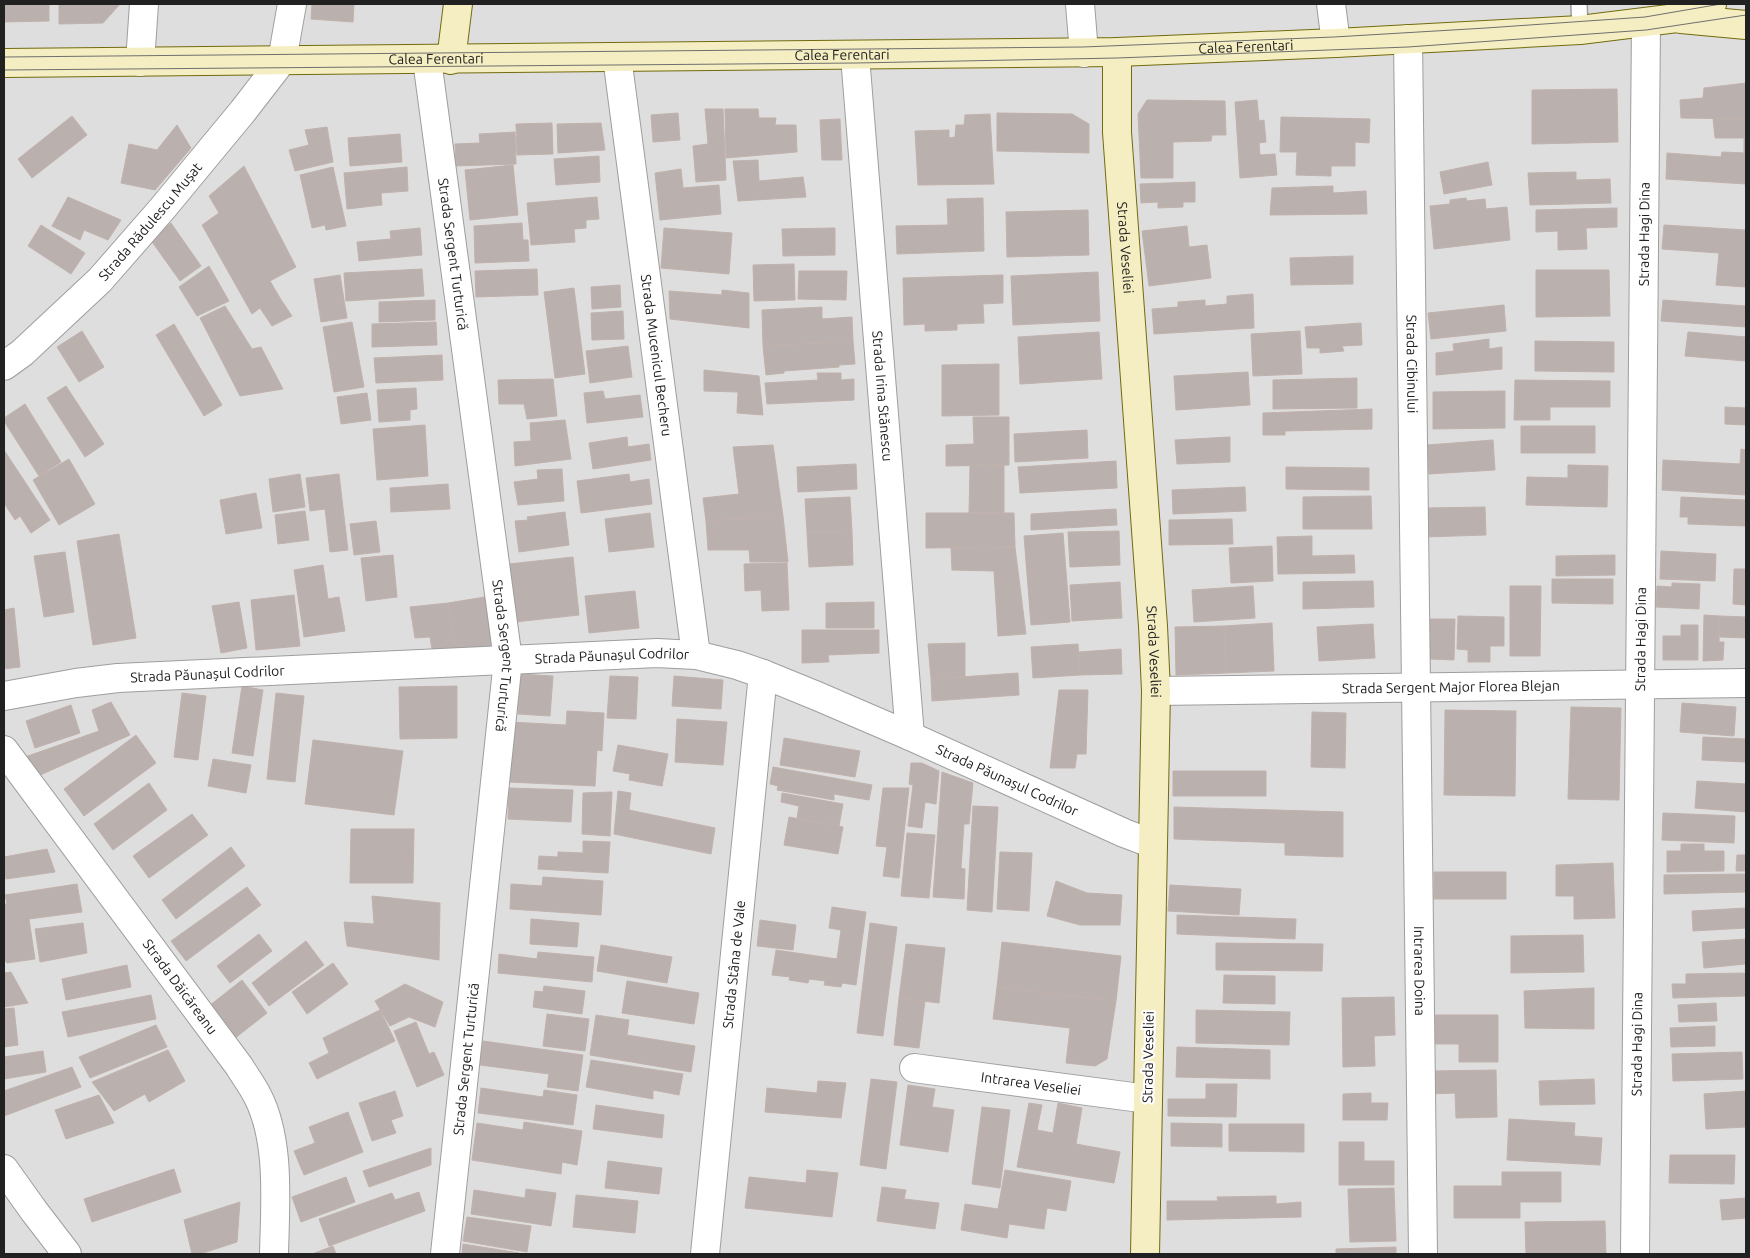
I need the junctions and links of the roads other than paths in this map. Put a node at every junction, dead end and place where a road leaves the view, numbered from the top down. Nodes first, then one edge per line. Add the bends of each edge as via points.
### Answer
1 (144, 4) edge
2 (292, 4) edge
3 (458, 4) edge
4 (1080, 4) edge
5 (1332, 4) edge
6 (1712, 4) edge
7 (1579, 17) edge
8 (1677, 18) junction
9 (1646, 23) junction
10 (1746, 25) edge
11 (1408, 39) junction
12 (1336, 43) junction
13 (1084, 52) junction
14 (1117, 52) junction
15 (856, 56) junction
16 (617, 57) junction
17 (439, 60) junction
18 (280, 61) junction
19 (140, 62) junction
20 (4, 63) edge
21 (4, 366) edge
22 (696, 655) junction
23 (508, 660) junction
24 (763, 674) junction
25 (1746, 684) edge
26 (1640, 685) junction
27 (1416, 688) junction
28 (1156, 691) junction
29 (4, 696) edge
30 (910, 736) junction
31 (4, 750) edge
32 (1153, 844) junction
33 (914, 1068) dead end
34 (1148, 1099) junction
35 (4, 1170) edge
36 (64, 1253) edge
37 (274, 1254) edge
38 (445, 1254) edge
39 (705, 1254) edge
40 (1145, 1254) edge
41 (1422, 1254) edge
42 (1635, 1254) edge

1 - 19 street
2 - 18 street, Strada Rădulescu Mușat via 287,40
3 - 17 main road, Strada Sergent Turturică
4 - 13 street
5 - 12 street
6 - 8 main road, Calea Ferentari
7 - 9 main road, Calea Ferentari
7 - 11 main road, Calea Ferentari
8 - 9 main road, Calea Ferentari
8 - 10 main road, Calea Ferentari
9 - 26 street, Strada Hagi Dina
11 - 12 main road, Calea Ferentari
11 - 27 street, Strada Cibinului
12 - 14 main road, Calea Ferentari
13 - 14 main road, Calea Ferentari
13 - 15 main road, Calea Ferentari
14 - 28 main road, Strada Veseliei via 1117,132
15 - 16 main road, Calea Ferentari
15 - 30 street, Strada Irina Stănescu
16 - 17 main road, Calea Ferentari
16 - 22 street, Strada Mucenicul Becheru
17 - 18 main road, Calea Ferentari
17 - 23 street, Strada Sergent Turturică
18 - 19 main road, Calea Ferentari
18 - 21 street, Strada Rădulescu Mușat via 175,194 100,280
19 - 20 main road, Calea Ferentari
22 - 23 street, Strada Păunașul Codrilor via 657,653
22 - 24 street, Strada Păunașul Codrilor
23 - 29 street, Strada Păunașul Codrilor via 118,678
23 - 38 street, Strada Sergent Turturică
24 - 30 street, Strada Păunașul Codrilor
24 - 39 street, Strada Stâna de Vale
25 - 26 street, Strada Sergent Major Florea Blejan
26 - 27 street, Strada Sergent Major Florea Blejan
26 - 42 street, Strada Hagi Dina
27 - 28 street, Strada Sergent Major Florea Blejan
27 - 41 street, Intrarea Doina
28 - 32 main road, Strada Veseliei
30 - 32 street, Strada Păunașul Codrilor
31 - 37 street, Strada Dăicăreanu via 258,1097 274,1157
32 - 34 main road, Strada Veseliei
33 - 34 street, Intrarea Veseliei
34 - 40 main road, Strada Veseliei
35 - 36 street

